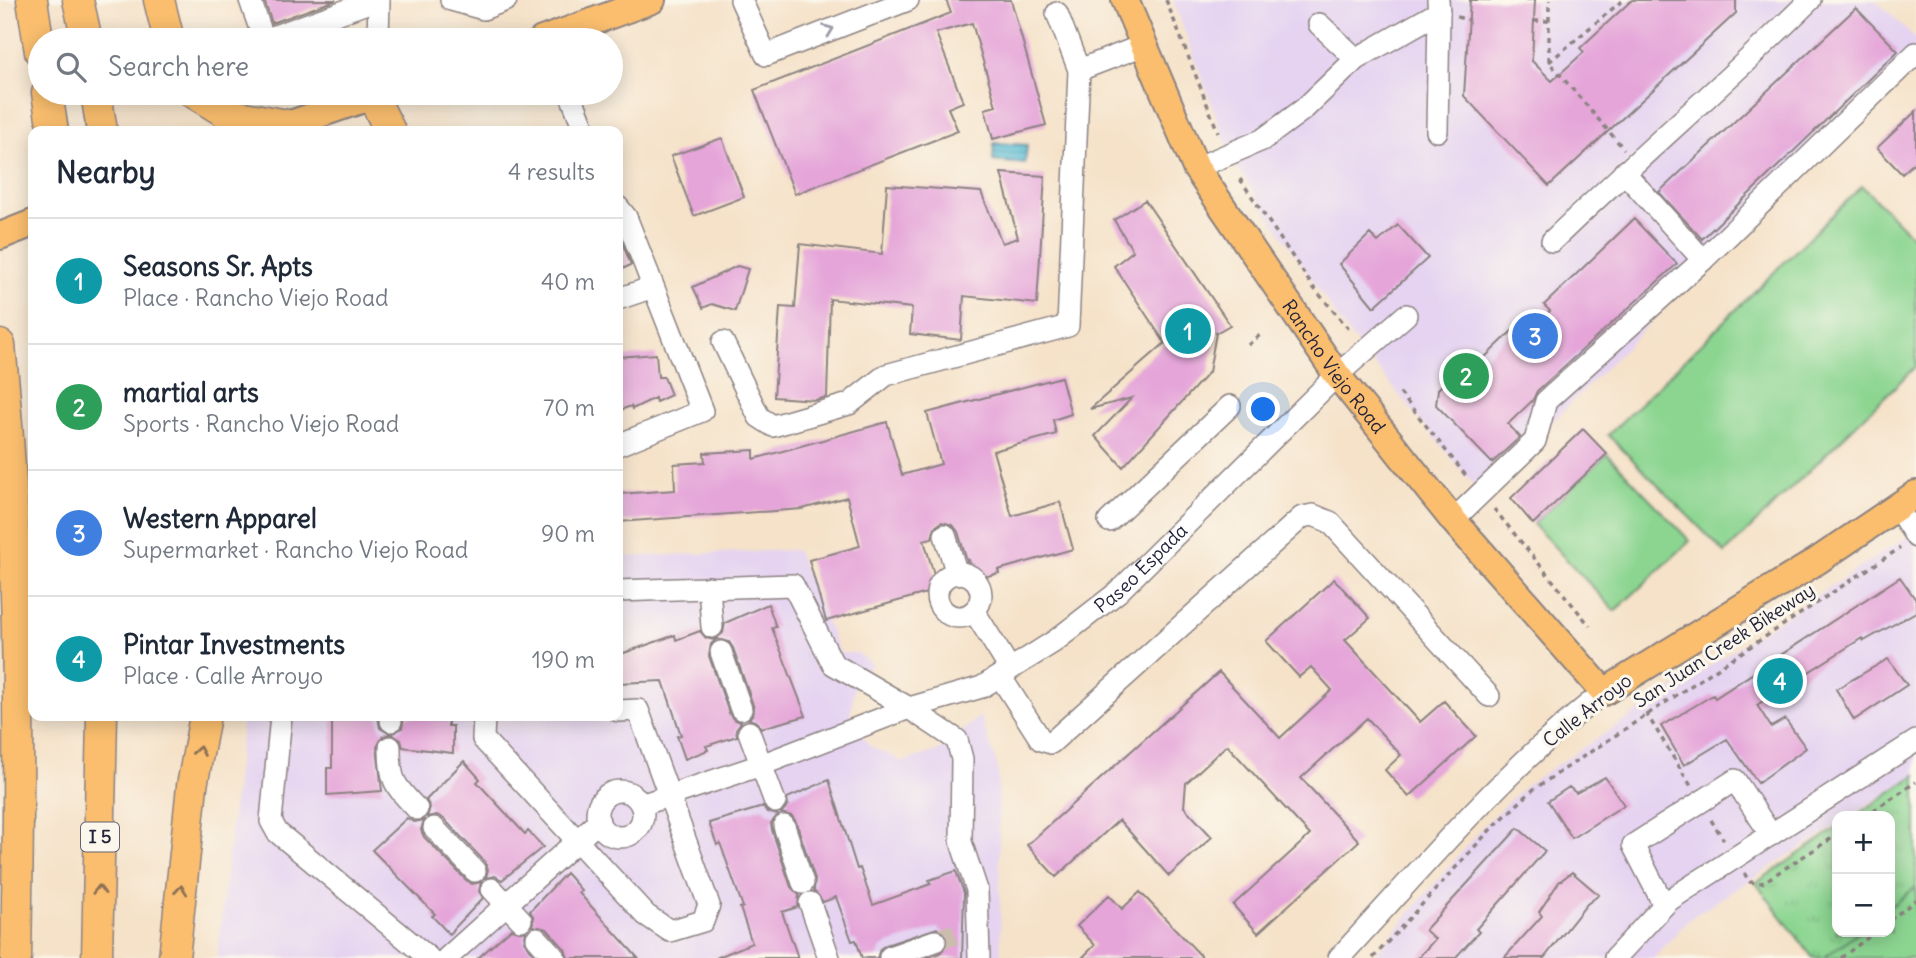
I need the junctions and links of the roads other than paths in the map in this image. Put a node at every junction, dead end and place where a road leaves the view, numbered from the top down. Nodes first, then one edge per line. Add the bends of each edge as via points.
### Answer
1 (32, 0) edge
2 (78, 0) edge
3 (159, 0) edge
4 (250, 0) edge
5 (377, 0) edge
6 (452, 0) edge
7 (506, 0) edge
8 (652, 0) edge
9 (741, 0) edge
10 (908, 0) edge
11 (1125, 0) edge
12 (1810, 0) edge
13 (1438, 6) edge
14 (1057, 13) dead end
15 (1319, 24) dead end
16 (36, 28) edge
17 (84, 28) edge
18 (166, 28) edge
19 (260, 28) edge
20 (298, 28) edge
21 (378, 28) edge
22 (577, 28) edge
23 (1144, 45) junction
24 (1916, 53) edge
25 (1356, 59) junction
26 (1079, 70) junction
27 (49, 105) edge
28 (98, 105) edge
29 (213, 105) edge
30 (344, 105) edge
31 (373, 105) edge
32 (379, 105) edge
33 (575, 105) edge
34 (51, 126) edge
35 (101, 126) edge
36 (272, 126) edge
37 (285, 126) edge
38 (369, 126) edge
39 (388, 126) edge
40 (583, 126) edge
41 (1437, 131) dead end
42 (1629, 167) junction
43 (1196, 168) junction
44 (623, 213) edge
45 (28, 225) edge
46 (0, 236) edge
47 (1552, 241) dead end
48 (1703, 260) junction
49 (653, 287) junction
50 (623, 297) edge
51 (1406, 315) dead end
52 (723, 342) dead end
53 (0, 345) edge
54 (1337, 374) junction
55 (1230, 406) dead end
56 (623, 443) edge
57 (1907, 501) edge
58 (1453, 520) junction
59 (1109, 521) dead end
60 (945, 535) dead end
61 (1916, 537) edge
62 (957, 574) junction
63 (709, 587) junction
64 (623, 591) edge
65 (974, 611) junction
66 (712, 627) dead end
67 (721, 652) dead end
68 (1005, 672) junction
69 (1604, 692) junction
70 (1489, 696) dead end
71 (909, 708) junction
72 (741, 709) dead end
73 (623, 711) edge
74 (102, 721) edge
75 (204, 721) edge
76 (281, 721) edge
77 (484, 721) edge
78 (749, 732) dead end
79 (1916, 741) edge
80 (390, 747) dead end
81 (761, 765) junction
82 (671, 795) junction
83 (775, 802) dead end
84 (642, 805) junction
85 (417, 809) dead end
86 (599, 821) junction
87 (784, 826) dead end
88 (434, 828) dead end
89 (1771, 835) junction
90 (577, 841) junction
91 (475, 871) dead end
92 (1664, 905) junction
93 (537, 938) dead end
94 (934, 942) tunnel mouth
95 (1346, 956) edge
96 (890, 957) edge
97 (16, 958) edge
98 (97, 958) edge
99 (174, 958) edge
100 (429, 958) edge
101 (447, 958) edge
102 (555, 958) edge
103 (828, 958) edge
104 (979, 958) edge
105 (1615, 958) edge

1 - 16 highway
2 - 17 highway
3 - 18 highway
4 - 19 street
5 - 20 street
5 - 21 street
6 - 7 street via 483,9
8 - 22 main road
9 -> 10 street via 765,55
11 - 23 main road, Rancho Viejo Road
12 - 42 street via 1739,71
13 - 25 street
13 - 41 street
14 - 26 street
15 - 25 street
23 - 26 street
23 - 43 main road, Rancho Viejo Road
24 - 48 street
25 - 43 street via 1262,140
26 - 52 street via 1068,326 886,374 849,404 774,426 759,416
27 - 34 highway
28 - 35 highway
29 - 36 highway via 228,114
30 - 37 main road
31 - 38 highway
32 - 39 highway
33 - 40 street
42 - 47 street
42 - 48 street
43 - 54 main road, Rancho Viejo Road
44 - 49 street
45 - 46 main road
48 - 58 street via 1546,401 1535,441 1474,485
49 - 50 street
49 - 56 street via 702,411
51 - 54 street, Paseo Espada
53 - 97 highway via 16,579 20,730
54 - 58 main road, Rancho Viejo Road
54 - 68 street, Paseo Espada via 1118,592 1055,641
55 - 59 street
57 - 61 street
57 - 69 main road, Calle Arroyo
58 - 69 main road, Rancho Viejo Road
60 - 62 street
62 - 65 street via 970,576 979,587 981,600
62 - 65 street via 940,585 941,607 960,617
63 - 64 street
63 - 66 street
63 - 71 street via 793,585 833,664
65 - 68 street
67 - 72 street
68 - 70 street via 1041,740 1051,743 1302,517 1313,514 1330,522
68 - 71 street, Paseo Espada via 982,687
69 - 95 street, Calle Arroyo via 1516,769
71 - 81 street, Paseo Espada
71 - 104 street via 957,740 962,759 961,842 977,890 970,929
73 - 82 street via 638,710
98 -> 74 highway, I 5
99 -> 75 highway via 192,786
76 - 100 street via 271,821 277,832
77 - 90 street via 483,739
78 - 81 street
79 - 89 street
80 - 85 street via 390,776
81 - 82 street, Paseo Espada
81 - 83 street
82 - 84 street, Paseo Espada
82 - 90 street via 709,905 703,920 670,931 646,915
84 - 86 street via 631,794 616,792 599,806
84 - 86 street via 643,820 629,835 614,836
86 - 90 street
87 - 103 street
88 - 91 street
89 - 92 street
89 - 92 street via 1735,780 1700,800 1633,845
90 - 101 street
92 - 105 street
93 - 102 street
94 - 96 street

